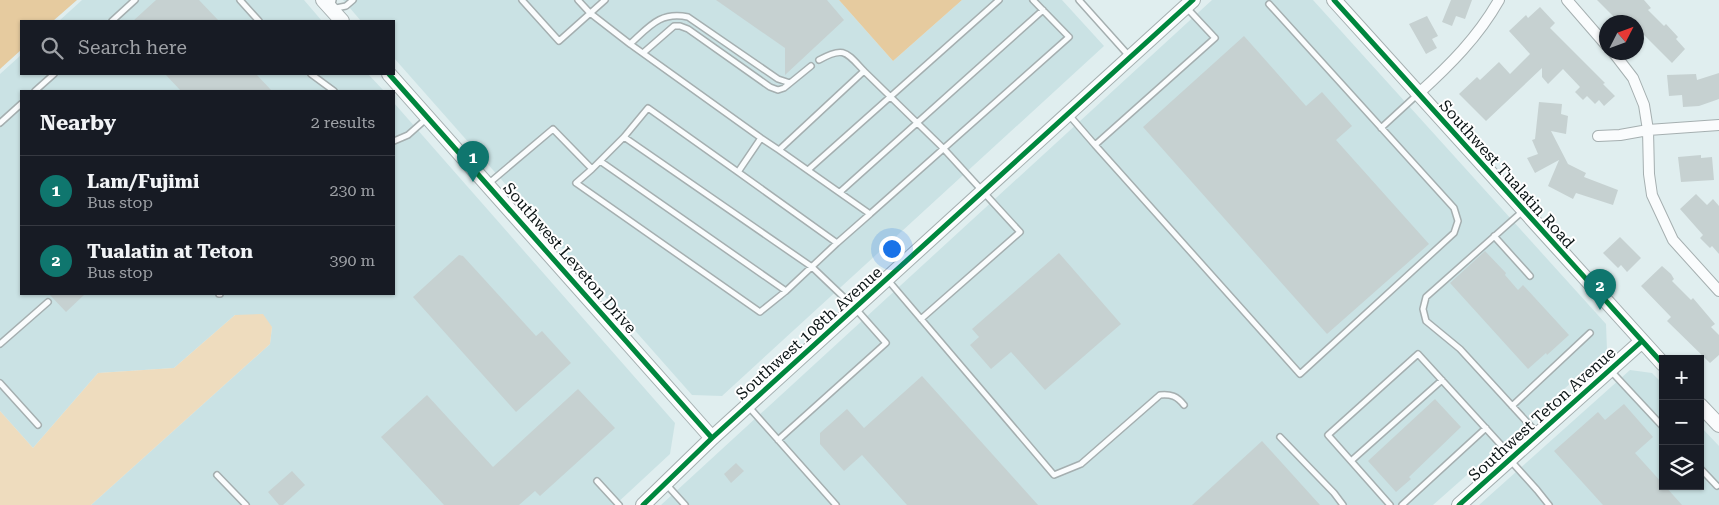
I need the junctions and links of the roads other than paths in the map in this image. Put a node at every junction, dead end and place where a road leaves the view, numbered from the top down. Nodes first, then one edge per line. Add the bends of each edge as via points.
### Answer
1 (135, 0) edge
2 (240, 0) edge
3 (353, 0) edge
4 (522, 0) edge
5 (578, 0) edge
6 (605, 0) edge
7 (999, 0) edge
8 (1033, 0) edge
9 (1079, 0) edge
10 (1334, 0) edge
11 (1499, 0) edge
12 (1567, 0) edge
13 (329, 3) edge
14 (1190, 3) edge
15 (1269, 4) dead end
16 (1043, 10) junction
17 (590, 14) junction
18 (113, 20) edge
19 (258, 20) edge
20 (341, 20) edge
21 (1599, 37) edge
22 (630, 44) junction
23 (642, 53) junction
24 (1130, 57) junction
25 (819, 60) dead end
26 (1619, 60) edge
27 (810, 66) dead end
28 (864, 71) junction
29 (53, 75) edge
30 (312, 75) edge
31 (389, 75) edge
32 (790, 83) junction
33 (36, 90) edge
34 (333, 90) edge
35 (1418, 94) junction
36 (891, 96) junction
37 (20, 105) edge
38 (1068, 114) junction
39 (428, 118) junction
40 (918, 122) junction
41 (0, 123) edge
42 (1719, 125) edge
43 (1381, 128) junction
44 (1648, 130) junction
45 (1598, 136) dead end
46 (624, 137) junction
47 (761, 138) junction
48 (395, 141) edge
49 (1095, 145) junction
50 (943, 148) junction
51 (780, 150) junction
52 (600, 161) junction
53 (592, 169) junction
54 (808, 170) junction
55 (738, 172) junction
56 (487, 184) junction
57 (983, 191) junction
58 (840, 192) junction
59 (1524, 210) junction
60 (870, 214) junction
61 (1494, 236) junction
62 (837, 244) junction
63 (812, 267) junction
64 (1530, 276) dead end
65 (887, 279) junction
66 (786, 291) junction
67 (1719, 292) edge
68 (48, 302) dead end
69 (855, 308) junction
70 (922, 319) junction
71 (1590, 333) dead end
72 (1642, 341) junction
73 (0, 344) edge
74 (1659, 360) edge
75 (1610, 369) junction
76 (1442, 380) junction
77 (0, 382) edge
78 (1184, 405) dead end
79 (748, 406) junction
80 (1512, 406) junction
81 (1704, 409) edge
82 (1659, 423) edge
83 (38, 425) dead end
84 (1719, 425) edge
85 (1486, 428) junction
86 (1538, 434) junction
87 (712, 438) junction
88 (1280, 438) dead end
89 (778, 440) junction
90 (1511, 458) junction
91 (1351, 461) junction
92 (1704, 472) edge
93 (217, 475) dead end
94 (597, 481) dead end
95 (665, 483) junction
96 (1716, 486) dead end
97 (246, 505) edge
98 (620, 505) edge
99 (643, 505) edge
100 (685, 505) edge
101 (836, 505) edge
102 (1343, 505) edge
103 (1390, 505) edge
104 (1402, 505) edge
105 (1458, 505) edge
106 (1549, 505) edge

1 - 18 lane
2 - 19 lane
3 - 13 lane via 346,6
4 - 17 lane via 559,41
5 - 17 lane
6 - 17 lane
7 - 36 lane
8 - 16 lane
9 - 24 lane
10 - 35 street, Southwest Tualatin Road
11 - 35 street via 1465,50
12 - 21 street
13 - 20 street
14 - 24 street, Southwest 108th Avenue
14 - 49 lane via 1215,38
15 - 43 lane
16 - 40 lane
16 - 50 lane via 1069,37
17 - 22 lane
22 - 23 lane
22 - 32 lane via 657,20 673,15 688,17 778,79
23 - 32 lane via 674,26 680,26 770,87 778,90
23 - 47 lane
24 - 38 street, Southwest 108th Avenue
25 - 28 lane via 833,52 841,52 850,56
26 - 44 street via 1633,78 1644,105
27 - 32 lane
28 - 36 lane
28 - 51 lane
29 - 33 lane
30 - 34 lane
31 - 39 street, Southwest Leveton Drive
35 - 43 lane
35 - 59 street, Southwest Tualatin Road
36 - 40 lane
36 - 54 lane
37 - 41 lane
38 - 49 lane
38 - 57 street, Southwest 108th Avenue
39 - 48 lane via 408,135
39 - 56 street, Southwest Leveton Drive
40 - 50 lane
40 - 58 lane
42 - 44 street
43 - 49 lane via 1454,208 1458,220 1454,233 1300,374
44 - 45 street
44 - 67 street via 1652,195 1673,240
46 - 52 lane
46 - 55 lane via 648,108
46 - 63 lane
47 - 51 lane
47 - 55 lane
50 - 57 lane
50 - 60 lane
51 - 54 lane
52 - 53 lane
52 - 66 lane
53 - 56 lane via 553,129
53 - 66 lane via 576,184 760,312
54 - 58 lane
55 - 62 lane
56 - 87 street, Southwest Leveton Drive
57 - 65 street, Southwest 108th Avenue
57 - 70 lane via 1020,232
58 - 60 lane
59 - 61 lane
59 - 72 street, Southwest Tualatin Road
60 - 62 lane
61 - 64 lane
61 - 80 lane via 1426,297 1423,309 1426,320 1460,349
62 - 63 lane
63 - 66 lane
63 - 69 lane
65 - 69 street, Southwest 108th Avenue
65 - 70 lane
68 - 73 lane
69 - 79 street, Southwest 108th Avenue
69 - 89 lane via 886,343
70 - 78 lane via 1054,475 1081,464 1160,394 1177,397
71 - 80 lane
72 - 74 street, Southwest Tualatin Road
72 - 75 street, Southwest Teton Avenue
75 - 82 lane
75 - 86 street, Southwest Teton Avenue
76 - 85 lane
76 - 91 lane
76 - 91 lane via 1418,354 1328,436
77 - 83 lane
79 - 87 street, Southwest 108th Avenue
79 - 89 lane
80 - 86 lane
81 - 84 street
85 - 90 lane
85 - 104 lane
86 - 90 street, Southwest Teton Avenue
87 - 95 street, Southwest 108th Avenue
88 - 102 lane
89 - 101 lane
90 - 105 street, Southwest Teton Avenue
90 - 106 lane
91 - 103 lane
92 - 96 lane
93 - 97 lane
94 - 98 lane
95 - 99 street, Southwest 108th Avenue
95 - 100 lane

